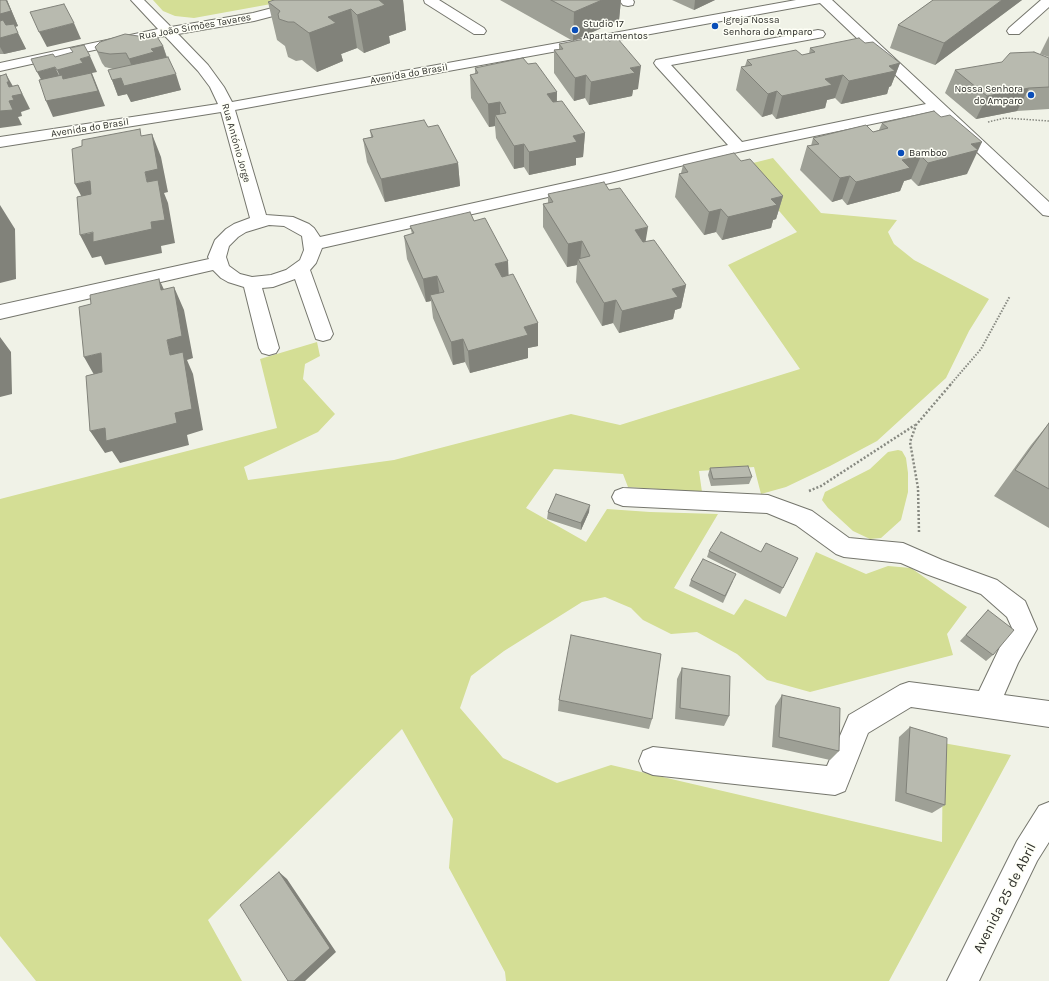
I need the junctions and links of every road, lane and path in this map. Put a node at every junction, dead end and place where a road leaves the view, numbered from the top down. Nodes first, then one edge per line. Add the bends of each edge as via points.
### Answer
1 (137, 0) edge
2 (318, 0) edge
3 (430, 0) edge
4 (817, 0) edge
5 (824, 0) edge
6 (1049, 0) edge
7 (1014, 30) dead end
8 (479, 31) dead end
9 (167, 32) junction
10 (818, 34) dead end
11 (0, 67) edge
12 (938, 106) junction
13 (227, 107) junction
14 (1049, 122) edge
15 (962, 129) junction
16 (0, 142) edge
17 (738, 147) junction
18 (1049, 211) edge
19 (259, 222) junction
20 (314, 244) junction
21 (218, 264) junction
22 (301, 269) junction
23 (252, 283) junction
24 (1010, 296) dead end
25 (0, 312) edge
26 (323, 334) dead end
27 (269, 348) dead end
28 (916, 425) junction
29 (623, 497) dead end
30 (777, 508) junction
31 (920, 561) junction
32 (986, 705) junction
33 (1049, 714) edge
34 (653, 761) dead end
35 (1049, 816) edge
36 (962, 981) edge

1 - 9 street, Rua António Jorge
2 - 9 street, Rua João Simões Tavares via 254,17
3 - 8 street
4 - 13 street, Avenida do Brasil
5 - 12 street
6 - 7 street
9 - 11 street, Rua João Simões Tavares
9 - 13 street, Rua António Jorge via 203,68
10 - 17 street via 661,63
12 - 15 street
12 - 17 street
13 - 16 street, Avenida do Brasil
13 - 19 street, Rua António Jorge
14 - 15 path via 1005,118
15 - 18 street
17 - 20 street
19 - 20 street via 278,220 296,224 308,232
19 - 21 street via 240,228 226,238 218,251
20 - 22 street via 311,256
21 - 23 street via 234,278
21 - 25 street
22 - 23 street via 278,280
22 - 26 street
23 - 27 street
24 - 28 path via 981,349
28 - 30 path via 821,486 786,500
28 - 31 path via 910,442 918,488
29 - 30 street via 768,504
30 - 31 street via 804,518 844,547 903,553
31 - 32 street via 989,587 1016,609 1025,629 1009,655
32 - 33 street
32 - 34 street via 909,694 858,724 835,781
35 - 36 street, Avenida 25 de Abril via 1027,851

